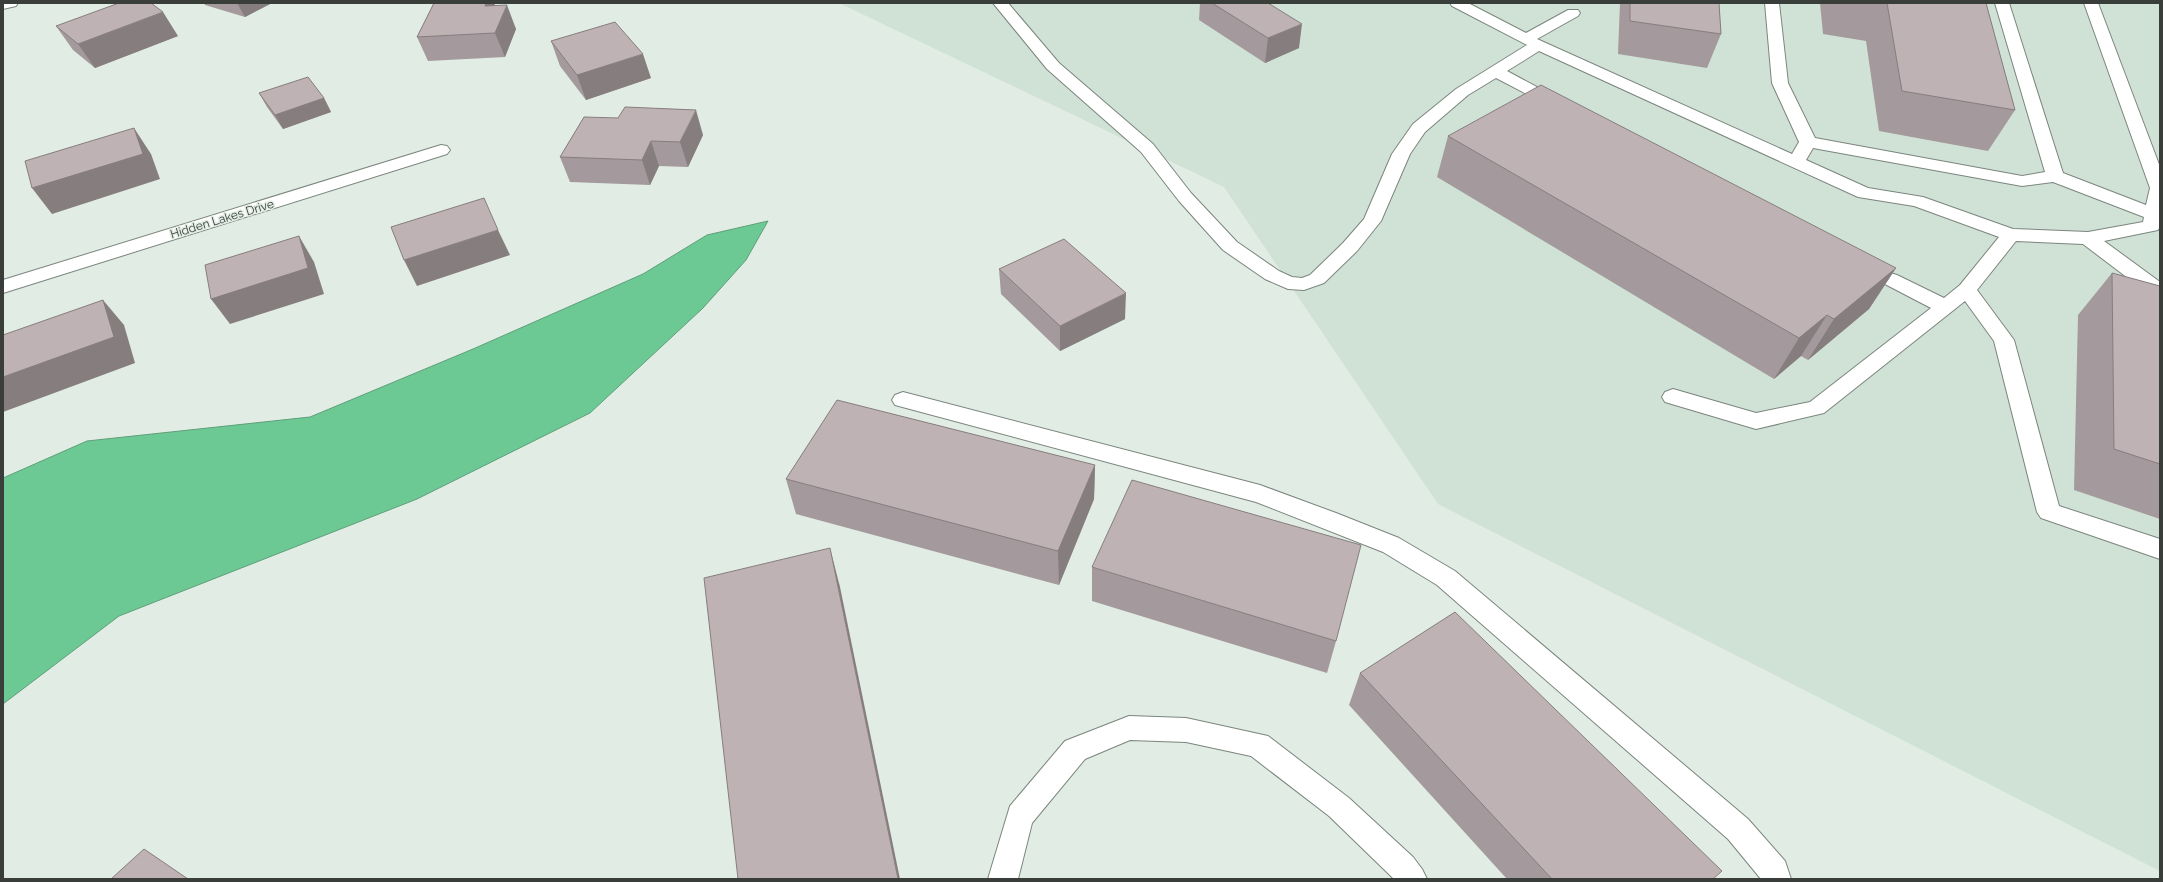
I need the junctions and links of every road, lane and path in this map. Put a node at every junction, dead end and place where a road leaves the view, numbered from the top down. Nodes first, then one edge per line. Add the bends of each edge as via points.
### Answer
1 (12, 3) edge
2 (1000, 3) edge
3 (1457, 3) edge
4 (1772, 3) edge
5 (2002, 3) edge
6 (2091, 3) edge
7 (3, 5) edge
8 (1573, 13) dead end
9 (1532, 42) junction
10 (1494, 72) junction
11 (1544, 97) edge
12 (1808, 142) junction
13 (2151, 142) edge
14 (441, 150) dead end
15 (1796, 162) junction
16 (2055, 176) junction
17 (2154, 214) junction
18 (2011, 235) junction
19 (2088, 238) junction
20 (1890, 279) dead end
21 (3, 287) edge
22 (2160, 288) edge
23 (1967, 290) junction
24 (1946, 307) junction
25 (1673, 397) dead end
26 (903, 400) dead end
27 (2160, 549) edge
28 (1003, 879) edge
29 (1412, 879) edge
30 (1776, 879) edge

1 - 7 street
2 - 10 street via 1053,66 1146,148 1185,197 1230,246 1288,283 1304,284 1317,278 1350,247 1372,222 1401,154 1419,128 1443,106
3 - 9 street
4 - 12 street via 1780,83
5 - 16 street
6 - 13 street
8 - 9 street
9 - 10 street
9 - 15 street
10 - 11 street
12 - 15 street
12 - 16 street via 2022,181
13 - 17 street via 2159,188
14 - 21 street, Hidden Lakes Drive
15 - 18 street via 1864,193 1917,201
16 - 17 street
17 - 19 street via 2151,226
18 - 19 street
18 - 23 street
19 - 22 street via 2152,286
20 - 24 street
23 - 24 street
23 - 27 street via 2004,340 2049,512
24 - 25 street via 1816,408 1756,421
26 - 30 street via 1260,494 1328,518 1391,546 1446,578 1738,829 1775,871
28 - 29 street via 1020,816 1075,750 1129,728 1186,730 1258,746 1339,807 1403,867

